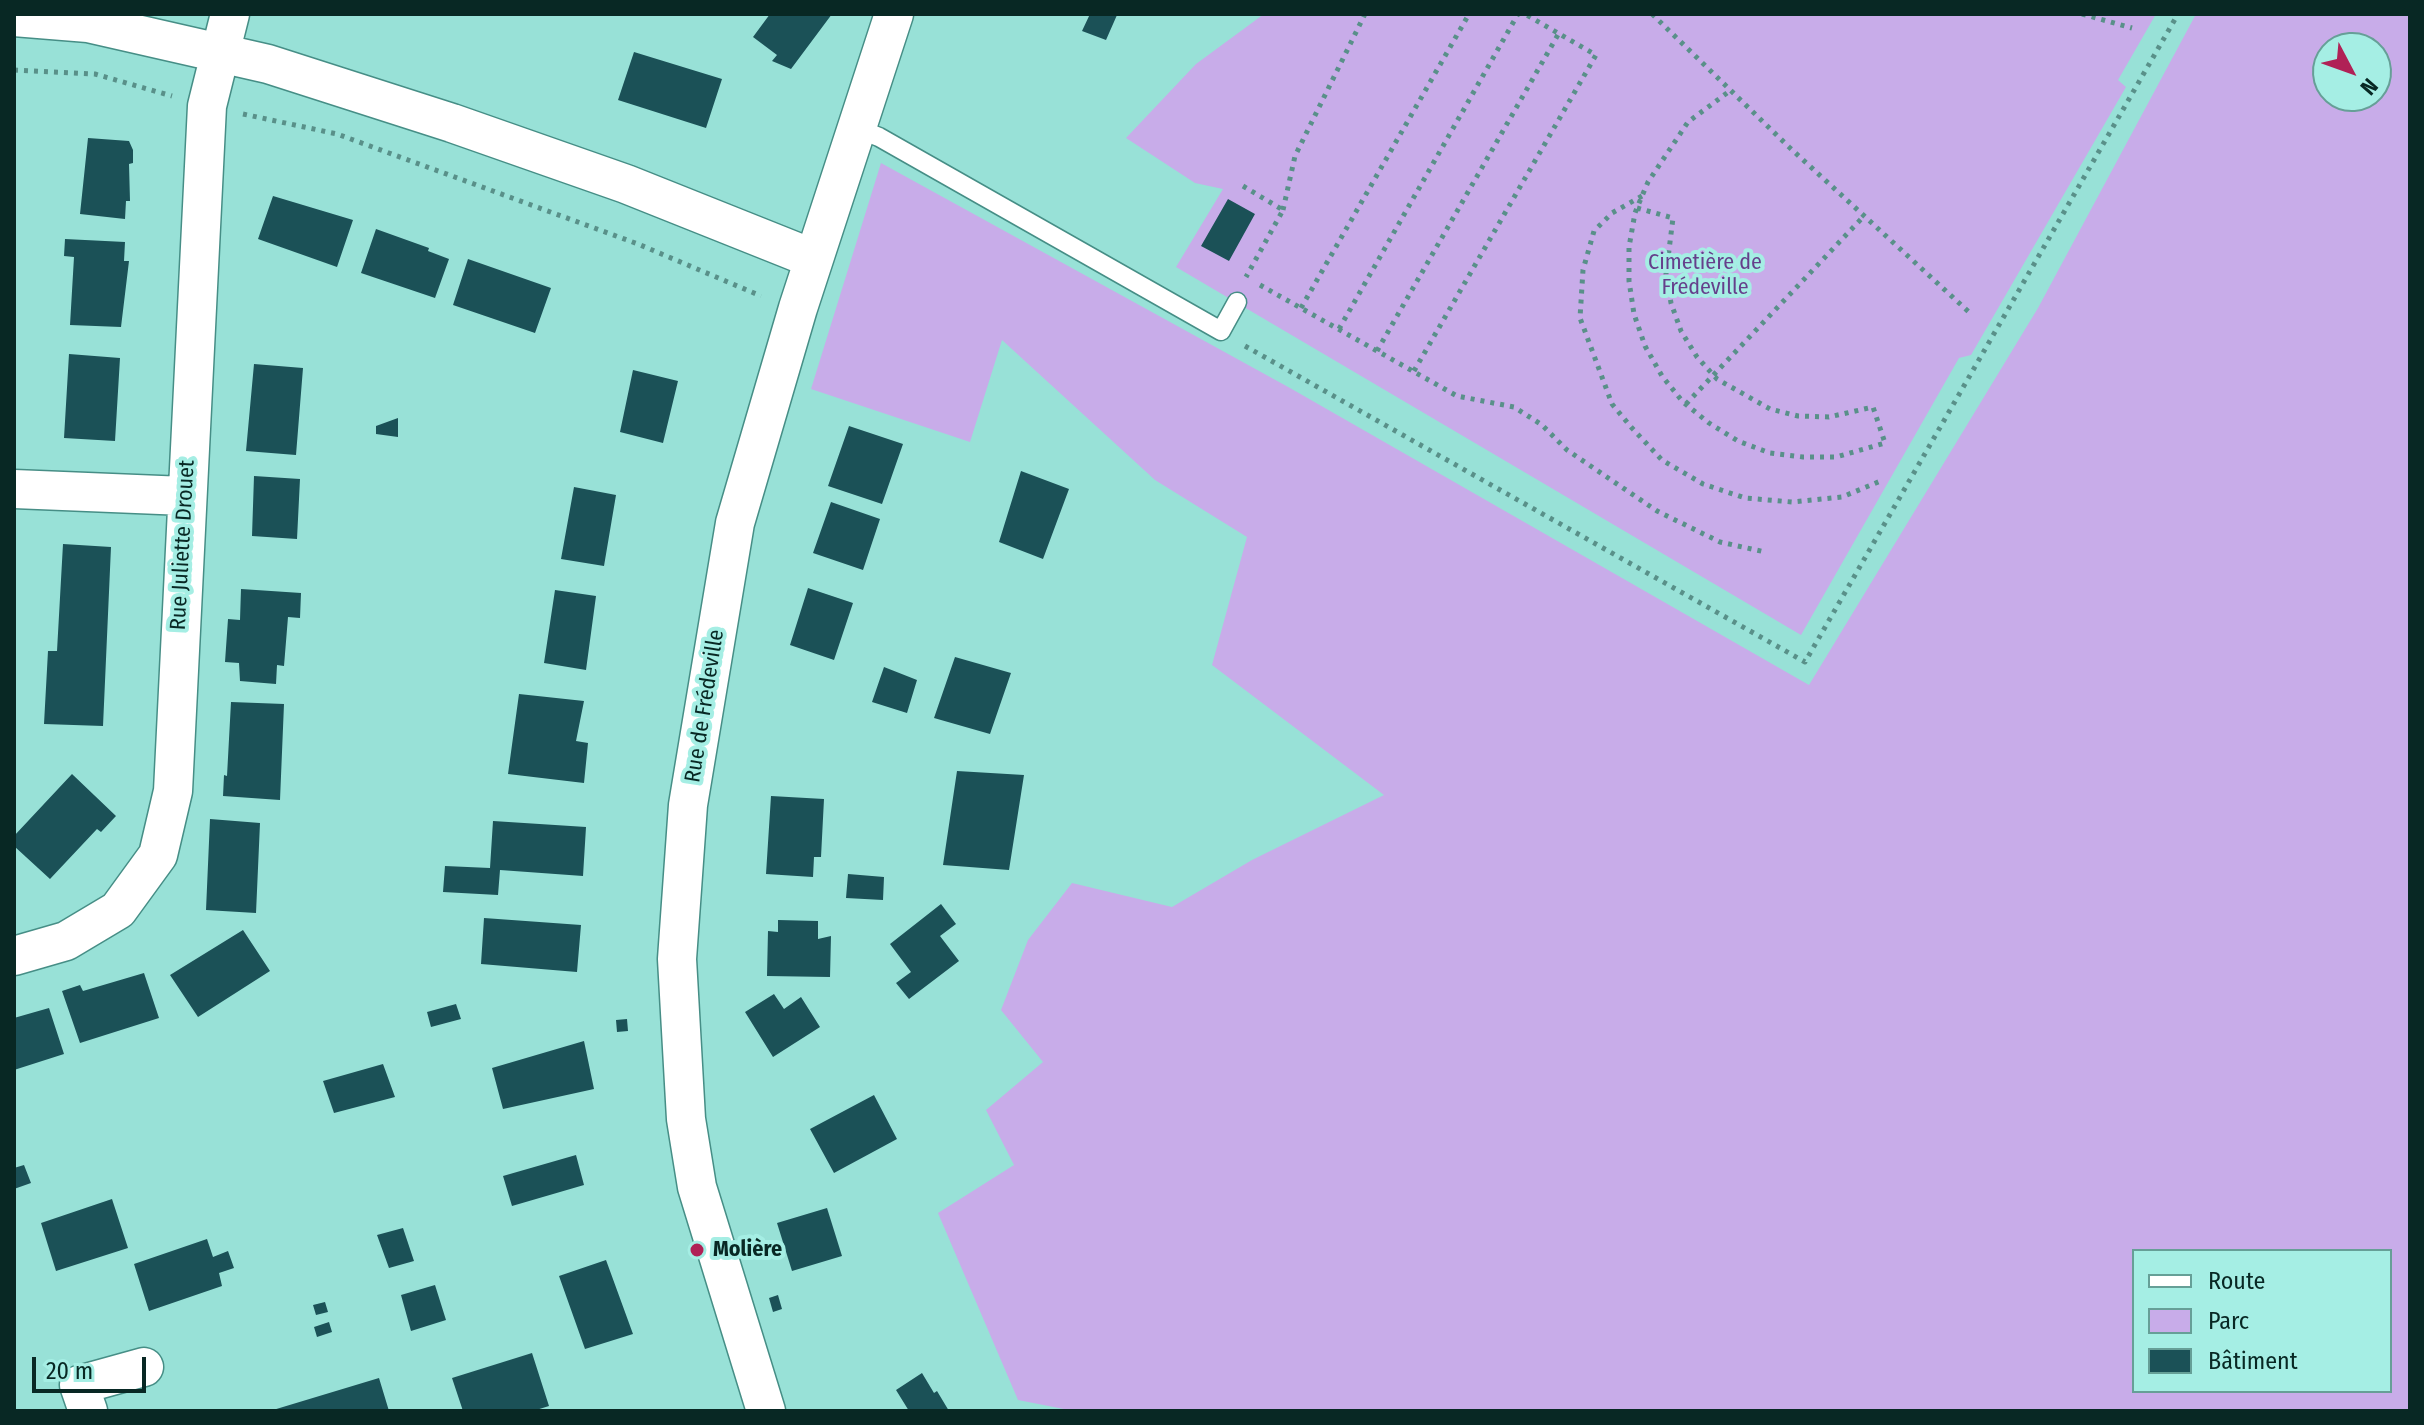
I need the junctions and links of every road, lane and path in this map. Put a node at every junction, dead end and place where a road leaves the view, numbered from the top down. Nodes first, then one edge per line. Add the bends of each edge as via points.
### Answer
1 (230, 14) edge
2 (894, 14) edge
3 (1365, 14) edge
4 (1469, 14) edge
5 (1518, 14) edge
6 (1525, 14) edge
7 (1652, 14) edge
8 (2082, 14) edge
9 (2178, 14) edge
10 (14, 17) edge
11 (2132, 28) dead end
12 (1559, 33) junction
13 (219, 53) junction
14 (14, 70) edge
15 (1731, 90) junction
16 (207, 106) junction
17 (856, 128) junction
18 (1243, 186) dead end
19 (1642, 196) junction
20 (1637, 208) junction
21 (1283, 210) junction
22 (1864, 216) junction
23 (814, 259) junction
24 (1246, 277) junction
25 (763, 297) dead end
26 (1237, 302) joint
27 (1301, 308) junction
28 (1970, 313) dead end
29 (1339, 329) junction
30 (1221, 331) junction
31 (1377, 351) junction
32 (1414, 371) junction
33 (1714, 375) junction
34 (1686, 404) junction
35 (1883, 480) dead end
36 (14, 489) edge
37 (185, 496) junction
38 (1765, 552) dead end
39 (14, 956) edge
40 (144, 1367) dead end
41 (758, 1409) edge
42 (88, 1411) edge

1 - 13 street, Rue Juliette Drouet
2 - 17 street, Rue de Frédeville
3 - 21 path via 1295,156
4 - 27 path
5 - 29 path
6 - 12 path
7 - 15 path
8 - 11 path
9 - 30 path via 1805,662
10 - 13 street via 88,23
12 - 31 path
12 - 32 path via 1596,55
13 - 16 street, Rue Juliette Drouet
13 - 23 street via 452,123 626,184
14 - 16 path via 95,74
15 - 19 path via 1688,122
15 - 22 path
16 - 25 path via 337,134 638,244
16 - 37 street, Rue Juliette Drouet
17 - 23 street, Rue de Frédeville
17 - 30 lane
18 - 21 path
19 - 20 path
19 - 35 path via 1594,231 1583,270 1580,318 1612,404 1631,427 1662,460 1703,484 1745,498 1792,502 1842,497
20 - 33 path via 1673,218 1666,274 1671,303 1681,331
20 - 34 path via 1629,247 1634,314 1662,376
21 - 24 path
22 - 28 path
22 - 33 path
23 - 41 street, Rue de Frédeville via 735,523 688,805 677,959 686,1119 697,1187
24 - 26 path
24 - 27 path
26 - 30 lane
27 - 29 path
29 - 31 path
31 - 32 path
32 - 38 path via 1457,396 1514,407 1657,511 1720,542
33 - 34 path
33 - 34 path via 1742,396 1798,416 1829,417 1873,407 1885,443 1836,457 1770,453 1738,441
36 - 37 street
37 - 39 street, Rue Juliette Drouet via 173,791 158,855 118,910 66,941
40 - 42 street via 79,1385

